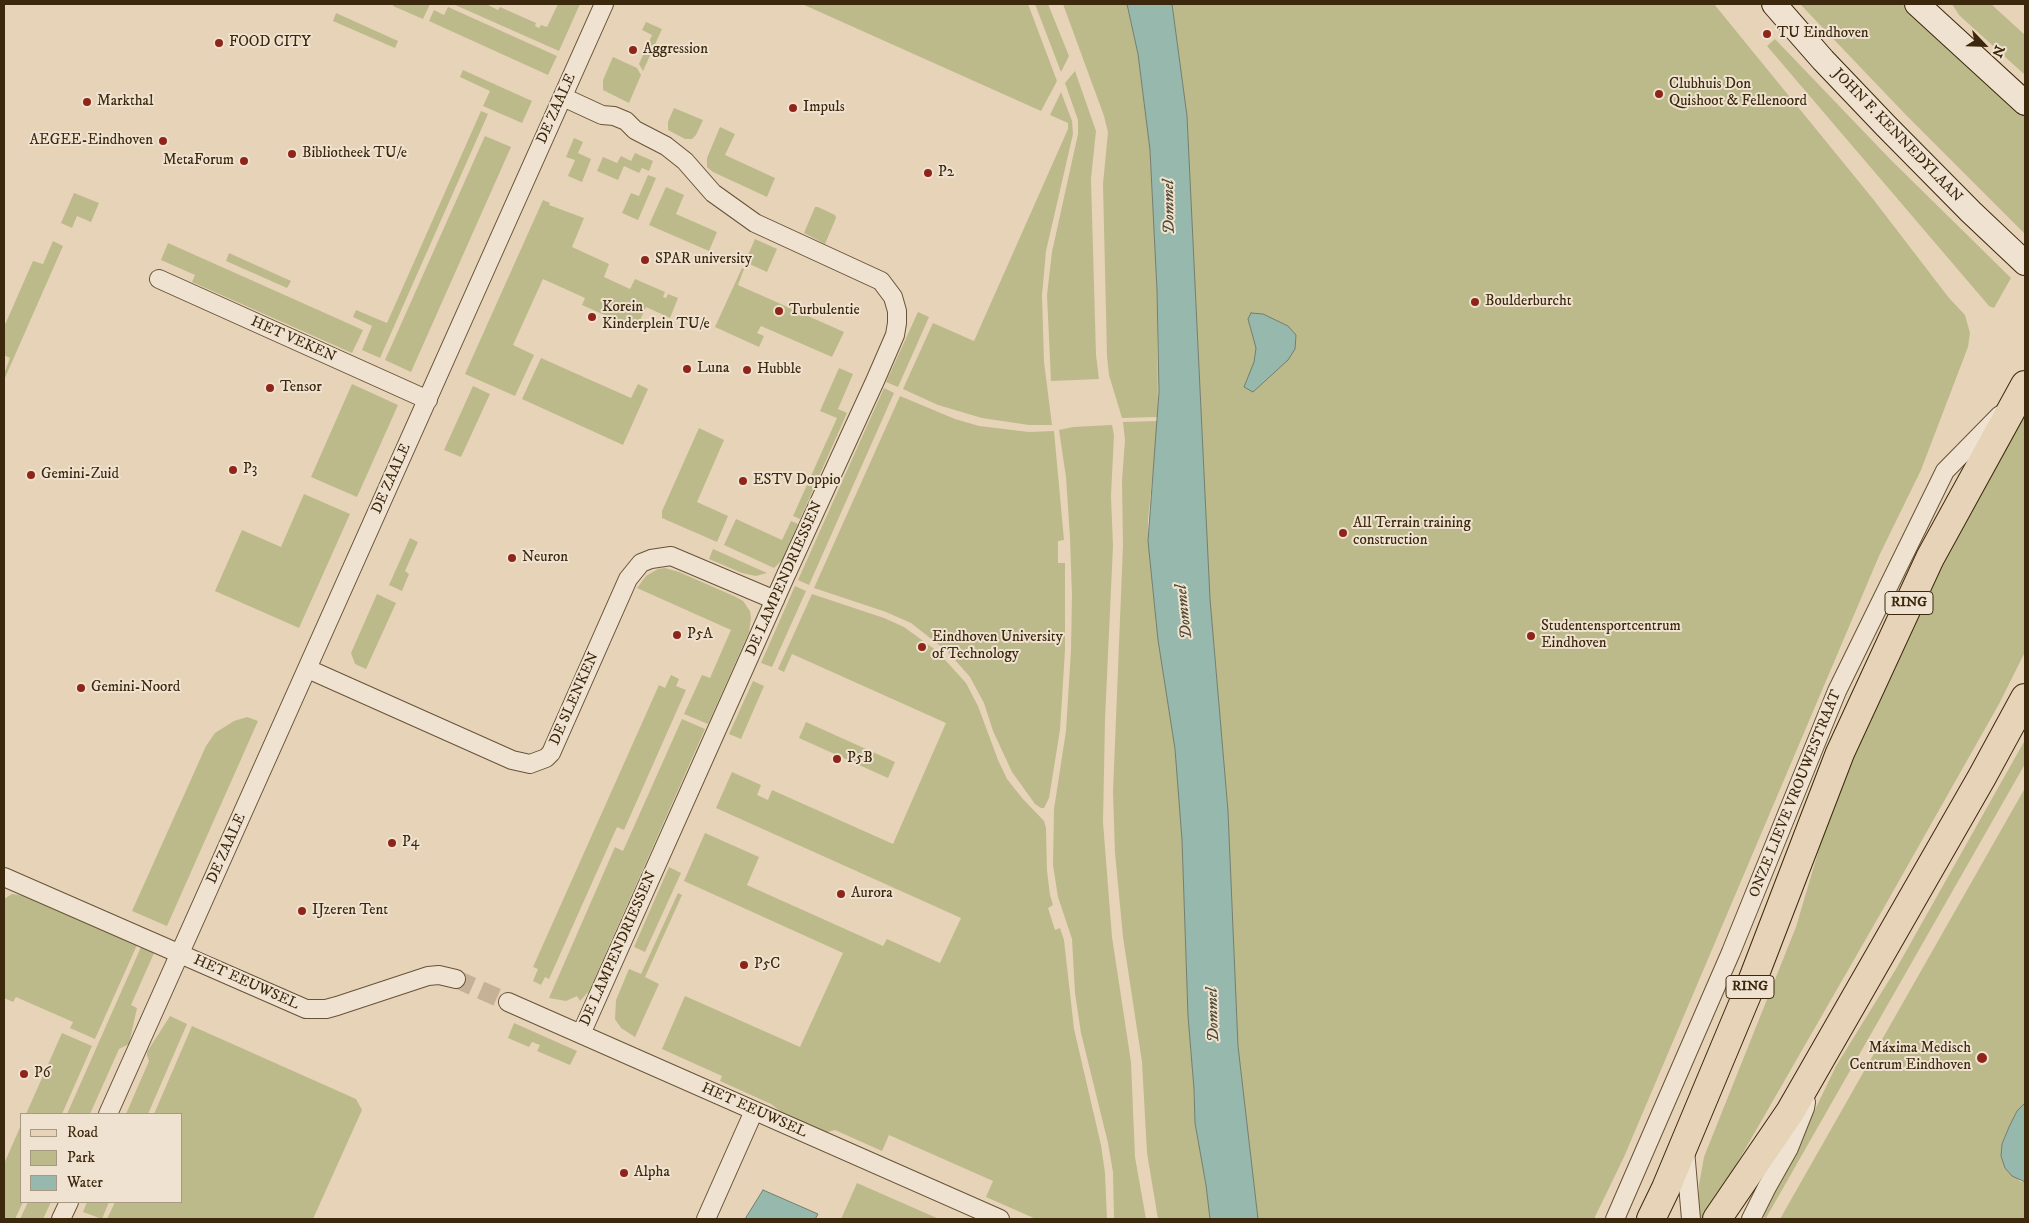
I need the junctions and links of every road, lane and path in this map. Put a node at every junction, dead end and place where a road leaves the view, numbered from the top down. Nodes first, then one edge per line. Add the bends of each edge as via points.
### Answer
1 (604, 4) edge
2 (1774, 4) edge
3 (1917, 4) edge
4 (563, 97) junction
5 (2025, 103) edge
6 (2025, 262) edge
7 (159, 279) dead end
8 (2022, 390) edge
9 (428, 400) junction
10 (775, 600) junction
11 (308, 669) junction
12 (2025, 698) edge
13 (4, 876) edge
14 (180, 954) junction
15 (456, 979) tunnel mouth
16 (508, 1002) tunnel mouth
17 (581, 1034) junction
18 (1809, 1078) junction
19 (754, 1111) junction
20 (108, 1113) edge
21 (1685, 1142) junction
22 (69, 1203) edge
23 (61, 1219) edge
24 (706, 1219) edge
25 (1000, 1219) edge
26 (1615, 1219) edge
27 (1651, 1219) edge
28 (1691, 1219) edge
29 (1717, 1219) edge
30 (1752, 1219) edge

1 - 4 street, DE ZAALE
2 - 6 main road, JOHN F. KENNEDYLAAN via 1886,126
3 - 5 main road
4 - 9 street, DE ZAALE
4 - 10 street, DE LAMPENDRIESSEN via 623,129 635,130 666,146 713,193 755,224 881,282 893,297 898,323 895,335
7 - 9 street, HET VEKEN
8 - 21 main road, ONZE LIEVE VROUWESTRAAT / RING via 1930,558 1851,728 1748,992
8 - 26 street, ONZE LIEVE VROUWESTRAAT via 1945,471 1837,690 1731,952
9 - 11 street, DE ZAALE
10 - 11 street, DE SLENKEN via 671,556 651,558 641,564 628,579 551,753 530,764 512,760
10 - 17 street, DE LAMPENDRIESSEN
11 - 14 street, DE ZAALE
12 - 18 main road
13 - 14 street
14 - 15 street, HET EEUWSEL via 295,1005 316,1010 428,976
14 - 20 street, DE ZAALE
16 - 17 street, HET EEUWSEL
17 - 19 street, HET EEUWSEL
18 - 29 main road via 1790,1112
18 - 30 street via 1805,1108 1789,1148
19 - 24 street
19 - 25 street, HET EEUWSEL
21 - 27 main road, ONZE LIEVE VROUWESTRAAT / RING
21 - 28 street
22 - 23 street

